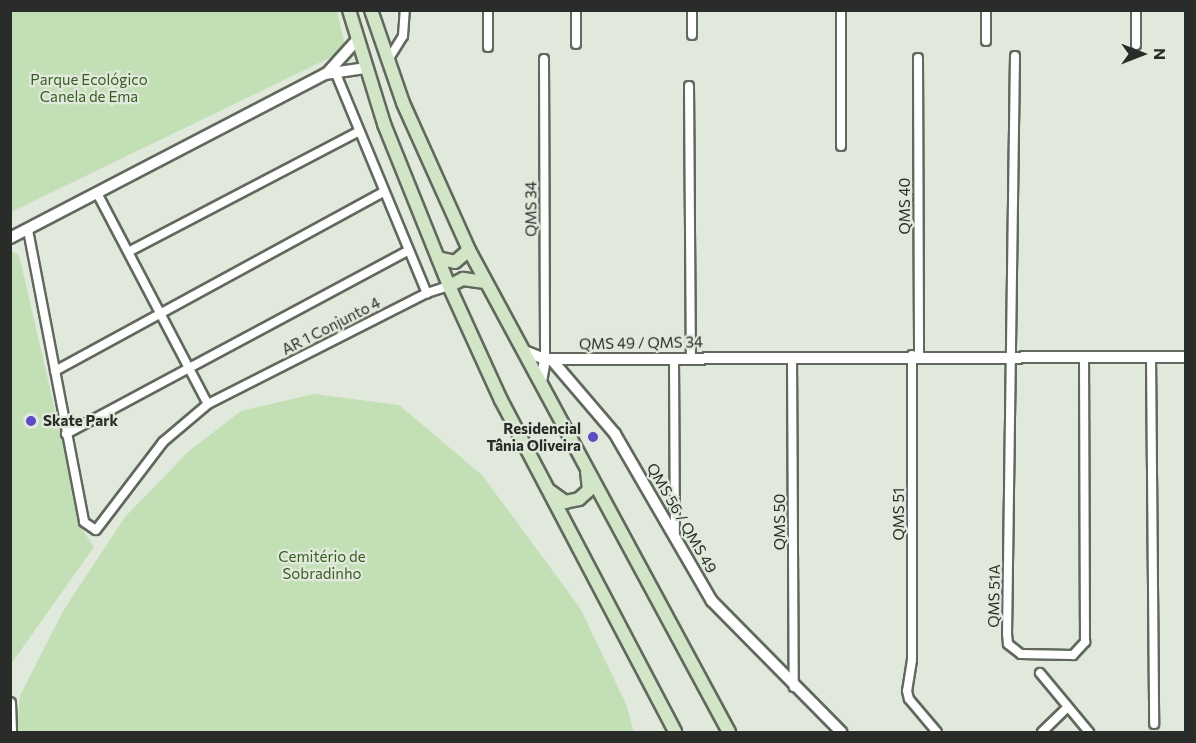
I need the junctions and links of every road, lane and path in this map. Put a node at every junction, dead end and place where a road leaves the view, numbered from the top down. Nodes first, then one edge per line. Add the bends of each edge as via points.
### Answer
1 (349, 10) edge
2 (371, 10) edge
3 (405, 10) edge
4 (488, 10) edge
5 (576, 10) edge
6 (692, 10) edge
7 (841, 10) edge
8 (986, 10) edge
9 (1136, 10) edge
10 (692, 35) dead end
11 (357, 40) junction
12 (986, 41) dead end
13 (576, 44) dead end
14 (1136, 45) dead end
15 (488, 47) dead end
16 (1016, 56) dead end
17 (918, 57) dead end
18 (544, 59) dead end
19 (388, 60) junction
20 (365, 68) junction
21 (331, 70) junction
22 (689, 86) dead end
23 (358, 132) junction
24 (842, 146) dead end
25 (98, 193) junction
26 (382, 193) junction
27 (28, 230) junction
28 (10, 238) edge
29 (469, 250) junction
30 (130, 251) junction
31 (408, 251) junction
32 (438, 258) junction
33 (485, 282) junction
34 (449, 286) junction
35 (427, 293) junction
36 (162, 311) junction
37 (524, 351) junction
38 (916, 355) junction
39 (1013, 355) junction
40 (1084, 356) junction
41 (674, 357) junction
42 (691, 357) junction
43 (792, 357) junction
44 (1151, 357) junction
45 (1185, 357) edge
46 (548, 359) junction
47 (192, 370) junction
48 (55, 371) junction
49 (541, 382) junction
50 (208, 404) junction
51 (66, 434) junction
52 (587, 467) junction
53 (547, 489) junction
54 (675, 533) junction
55 (1040, 673) dead end
56 (794, 687) junction
57 (10, 703) edge
58 (1068, 707) junction
59 (1154, 724) dead end
60 (11, 732) edge
61 (675, 732) edge
62 (729, 732) edge
63 (841, 732) edge
64 (937, 732) edge
65 (1042, 732) edge
66 (1089, 732) edge

1 - 11 main road
2 - 19 main road
3 - 19 street via 403,36
4 - 15 street
5 - 13 street
6 - 10 street
7 - 24 street
8 - 12 street
9 - 14 street
11 - 20 main road
11 - 21 street
16 - 39 street
17 - 38 street, QMS 40
18 - 46 street, QMS 34
19 - 29 main road via 403,103
20 - 21 street
20 - 32 main road
21 - 23 street
21 - 25 street
22 - 42 street
23 - 26 street
23 - 30 street
25 - 27 street
25 - 30 street
26 - 31 street
26 - 36 street
27 - 28 street
27 - 48 street
29 - 32 main road via 455,261
29 - 33 main road
30 - 36 street
31 - 35 street
31 - 47 street
32 - 34 main road
33 - 34 main road via 463,279
33 - 37 main road
34 - 35 street, AR 1 Conjunto 4
34 - 53 main road
35 - 50 street, AR 1 Conjunto 4
36 - 47 street
36 - 48 street
37 - 46 street
37 - 49 main road
38 - 39 street, QMS 49 / QMS 34
38 - 43 street, QMS 49 / QMS 34
38 - 64 street, QMS 51 via 909,699
39 - 40 street, QMS 49 / QMS 34
39 - 40 street, QMS 51A via 1007,634 1012,650 1033,655 1073,655 1085,642
40 - 44 street, QMS 49 / QMS 34
41 - 42 street, QMS 49 / QMS 34
41 - 46 street, QMS 49 / QMS 34
41 - 54 street
42 - 43 street, QMS 49 / QMS 34
43 - 56 street, QMS 50
44 - 45 street, QMS 49 / QMS 34
44 - 59 street
46 - 49 street
46 - 54 street, QMS 56 / QMS 49 via 615,434
47 - 50 street
47 - 51 street
48 - 51 street
49 - 52 main road
50 - 51 street, AR 1 Conjunto 4 via 163,442 96,530 84,522
52 - 53 main road via 589,490 579,499 564,502
52 - 62 main road
53 - 61 main road
54 - 56 street, QMS 56 / QMS 49 via 712,601
55 - 58 street
56 - 63 street, QMS 56 / QMS 49
57 - 60 street
58 - 65 street
58 - 66 street

